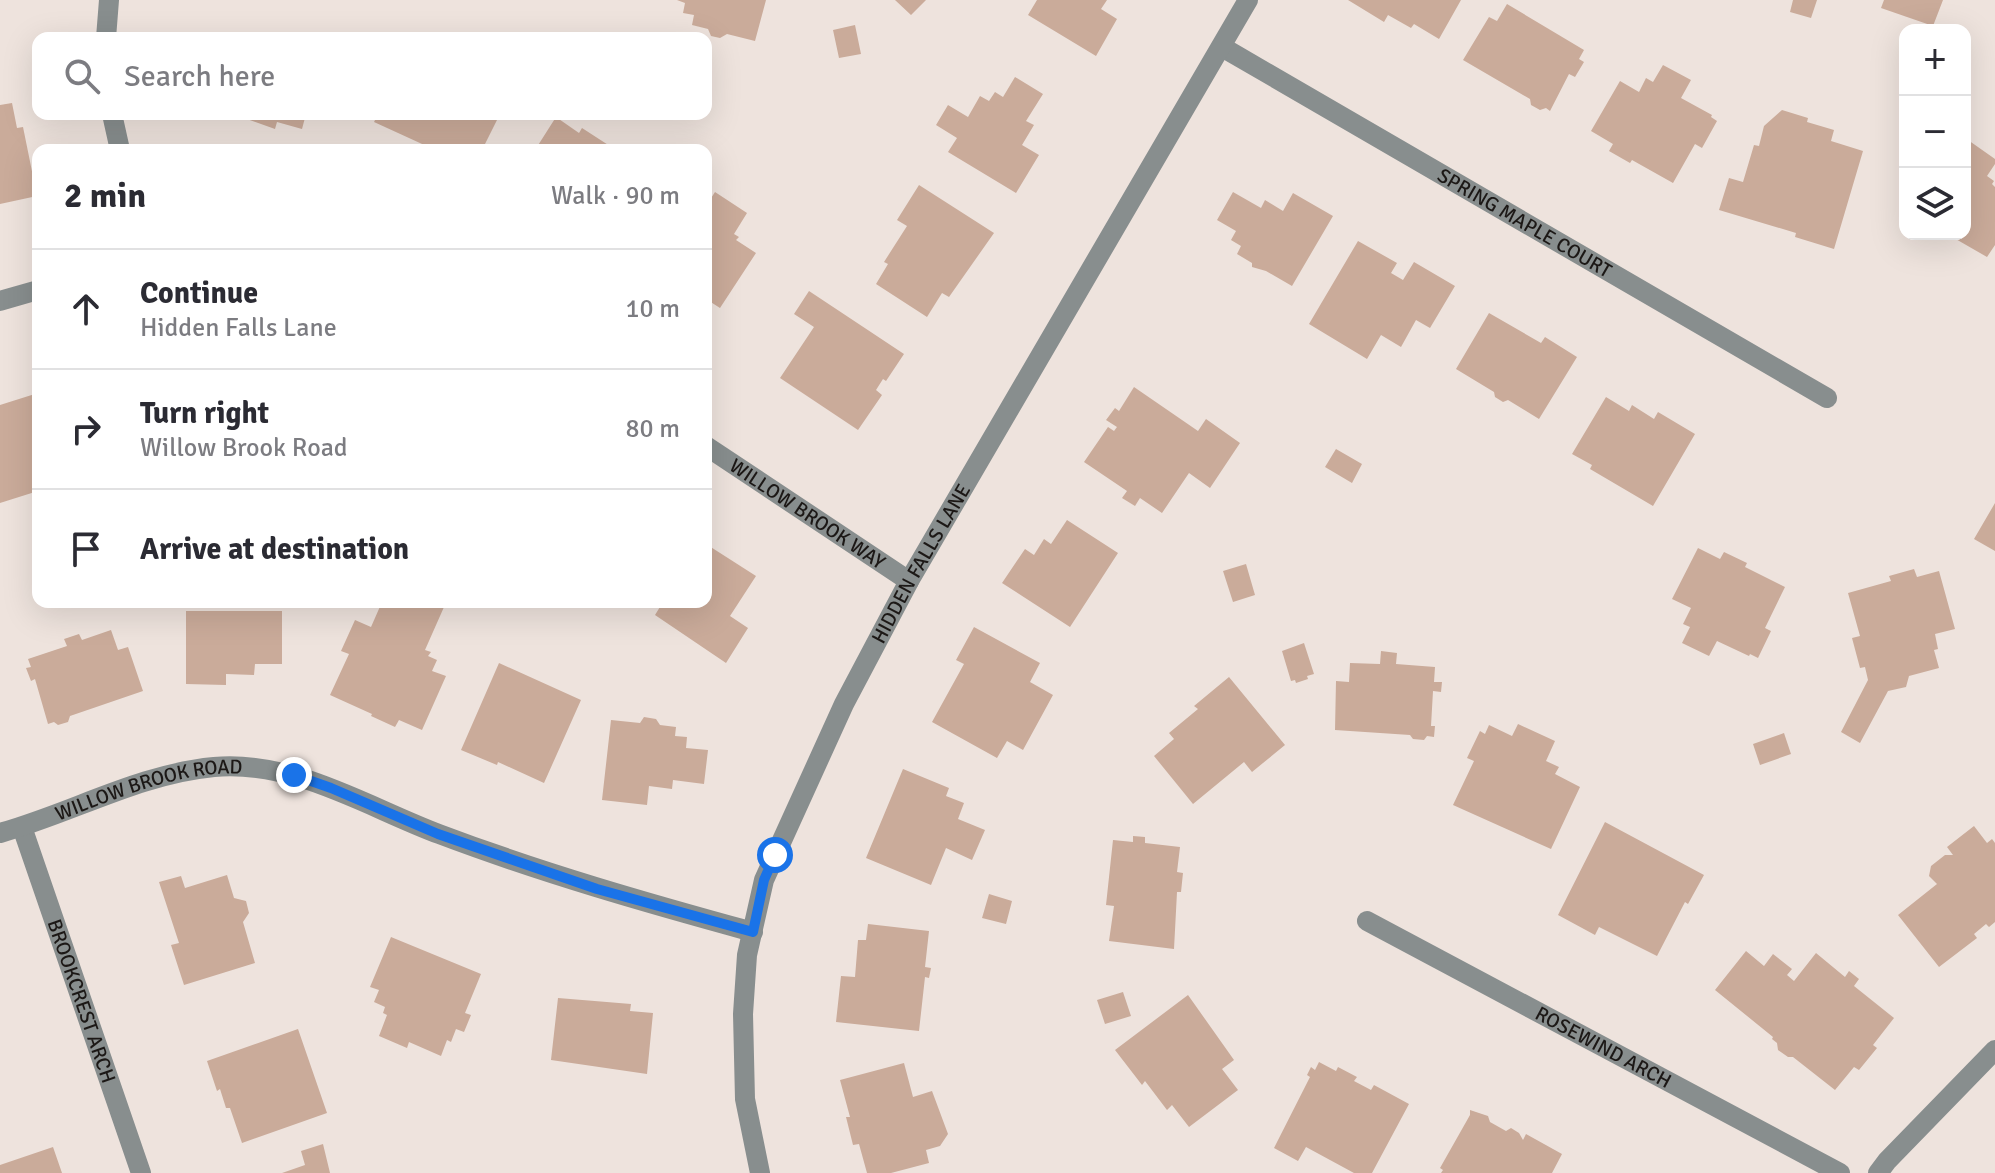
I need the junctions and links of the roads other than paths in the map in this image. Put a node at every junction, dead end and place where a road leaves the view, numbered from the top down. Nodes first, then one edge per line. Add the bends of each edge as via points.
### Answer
1 (109, 0) edge
2 (1248, 0) edge
3 (106, 32) edge
4 (1222, 47) junction
5 (113, 120) edge
6 (119, 144) edge
7 (32, 292) edge
8 (0, 301) edge
9 (1827, 398) dead end
10 (712, 450) edge
11 (909, 581) junction
12 (22, 827) junction
13 (0, 833) edge
14 (1367, 921) dead end
15 (753, 932) junction
16 (1995, 1050) edge
17 (141, 1173) edge
18 (760, 1173) edge
19 (1840, 1173) edge
20 (1878, 1173) edge

1 - 3 street
2 - 4 street, HIDDEN FALLS LANE
4 - 9 street, SPRING MAPLE COURT
4 - 11 street, HIDDEN FALLS LANE
5 - 6 street
7 - 8 street
10 - 11 street, WILLOW BROOK WAY
11 - 15 street, HIDDEN FALLS LANE via 844,704 764,880
12 - 13 street, WILLOW BROOK ROAD
12 - 15 street, WILLOW BROOK ROAD via 179,772 257,768 331,788 438,834 597,889
12 - 17 street, BROOKCREST ARCH
14 - 19 street, ROSEWIND ARCH
15 - 18 street, HIDDEN FALLS LANE via 743,1014 745,1099
16 - 20 street

